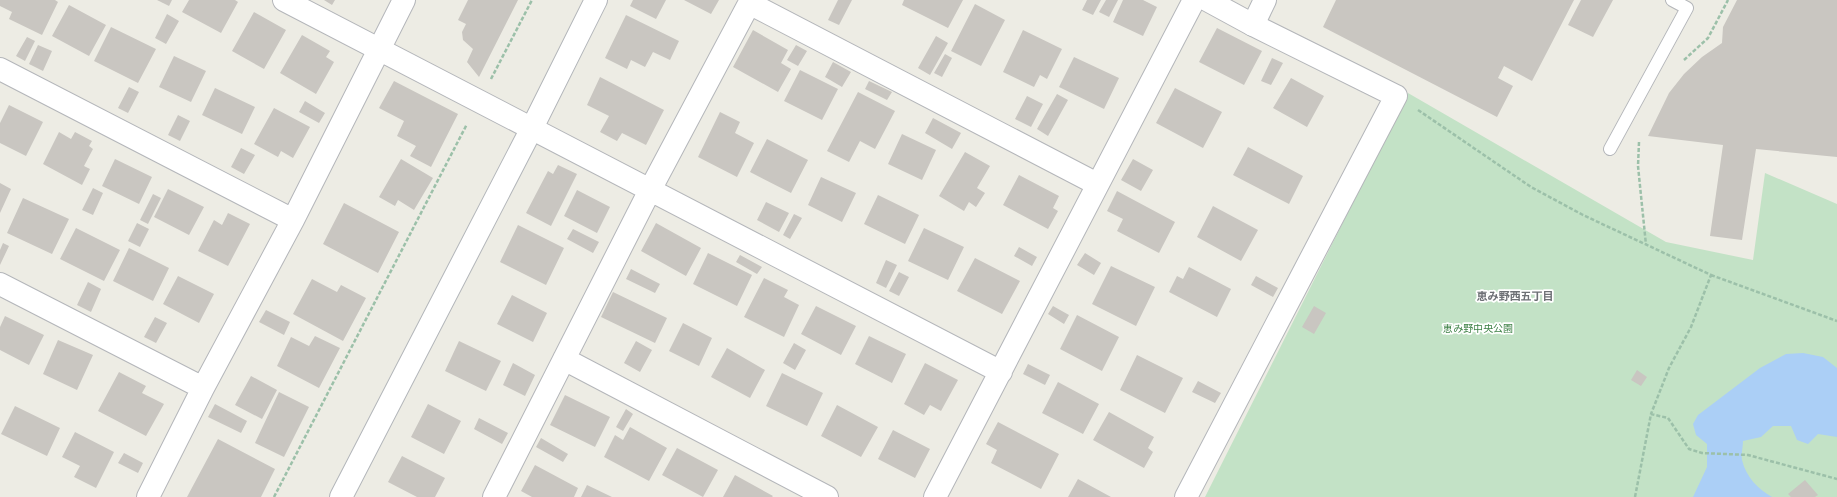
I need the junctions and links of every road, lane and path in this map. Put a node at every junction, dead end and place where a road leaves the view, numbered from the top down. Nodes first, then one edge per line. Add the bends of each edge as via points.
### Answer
1 (284, 0) edge
2 (404, 0) edge
3 (532, 0) edge
4 (596, 0) edge
5 (1194, 0) edge
6 (1207, 0) edge
7 (1265, 0) edge
8 (1672, 0) edge
9 (1728, 0) edge
10 (750, 2) edge
11 (1689, 4) edge
12 (1253, 25) junction
13 (378, 50) junction
14 (1681, 63) dead end
15 (0, 69) edge
16 (1396, 96) junction
17 (479, 102) junction
18 (532, 128) junction
19 (1640, 135) dead end
20 (1610, 149) dead end
21 (1097, 184) junction
22 (650, 190) junction
23 (293, 220) junction
24 (1646, 245) junction
25 (1711, 275) junction
26 (0, 284) edge
27 (1837, 321) edge
28 (564, 360) junction
29 (1001, 372) junction
30 (203, 388) junction
31 (1651, 414) junction
32 (1837, 479) edge
33 (148, 497) edge
34 (274, 497) edge
35 (341, 497) edge
36 (494, 497) edge
37 (827, 497) edge
38 (935, 497) edge
39 (1186, 497) edge
40 (1635, 497) edge

1 - 13 street
2 - 13 street
3 - 17 path
4 - 18 street
5 - 21 street
6 - 12 street
7 - 12 street
8 - 11 lane
9 - 14 path via 1708,38
10 - 21 street
10 - 22 street
11 - 20 lane
12 - 16 street
13 - 17 street
13 - 23 street
15 - 23 street
16 - 24 path via 1531,187
16 - 39 street
17 - 18 street
17 - 34 path
18 - 22 street
18 - 35 street
19 - 24 path via 1638,166
21 - 29 street
22 - 28 street
22 - 29 street
23 - 30 street
24 - 25 path
25 - 27 path
25 - 31 path via 1692,327 1669,368
26 - 30 street
28 - 36 street
28 - 37 street
29 - 38 street
30 - 33 street
31 - 32 path via 1668,418 1689,449 1702,453 1748,455
31 - 40 path

